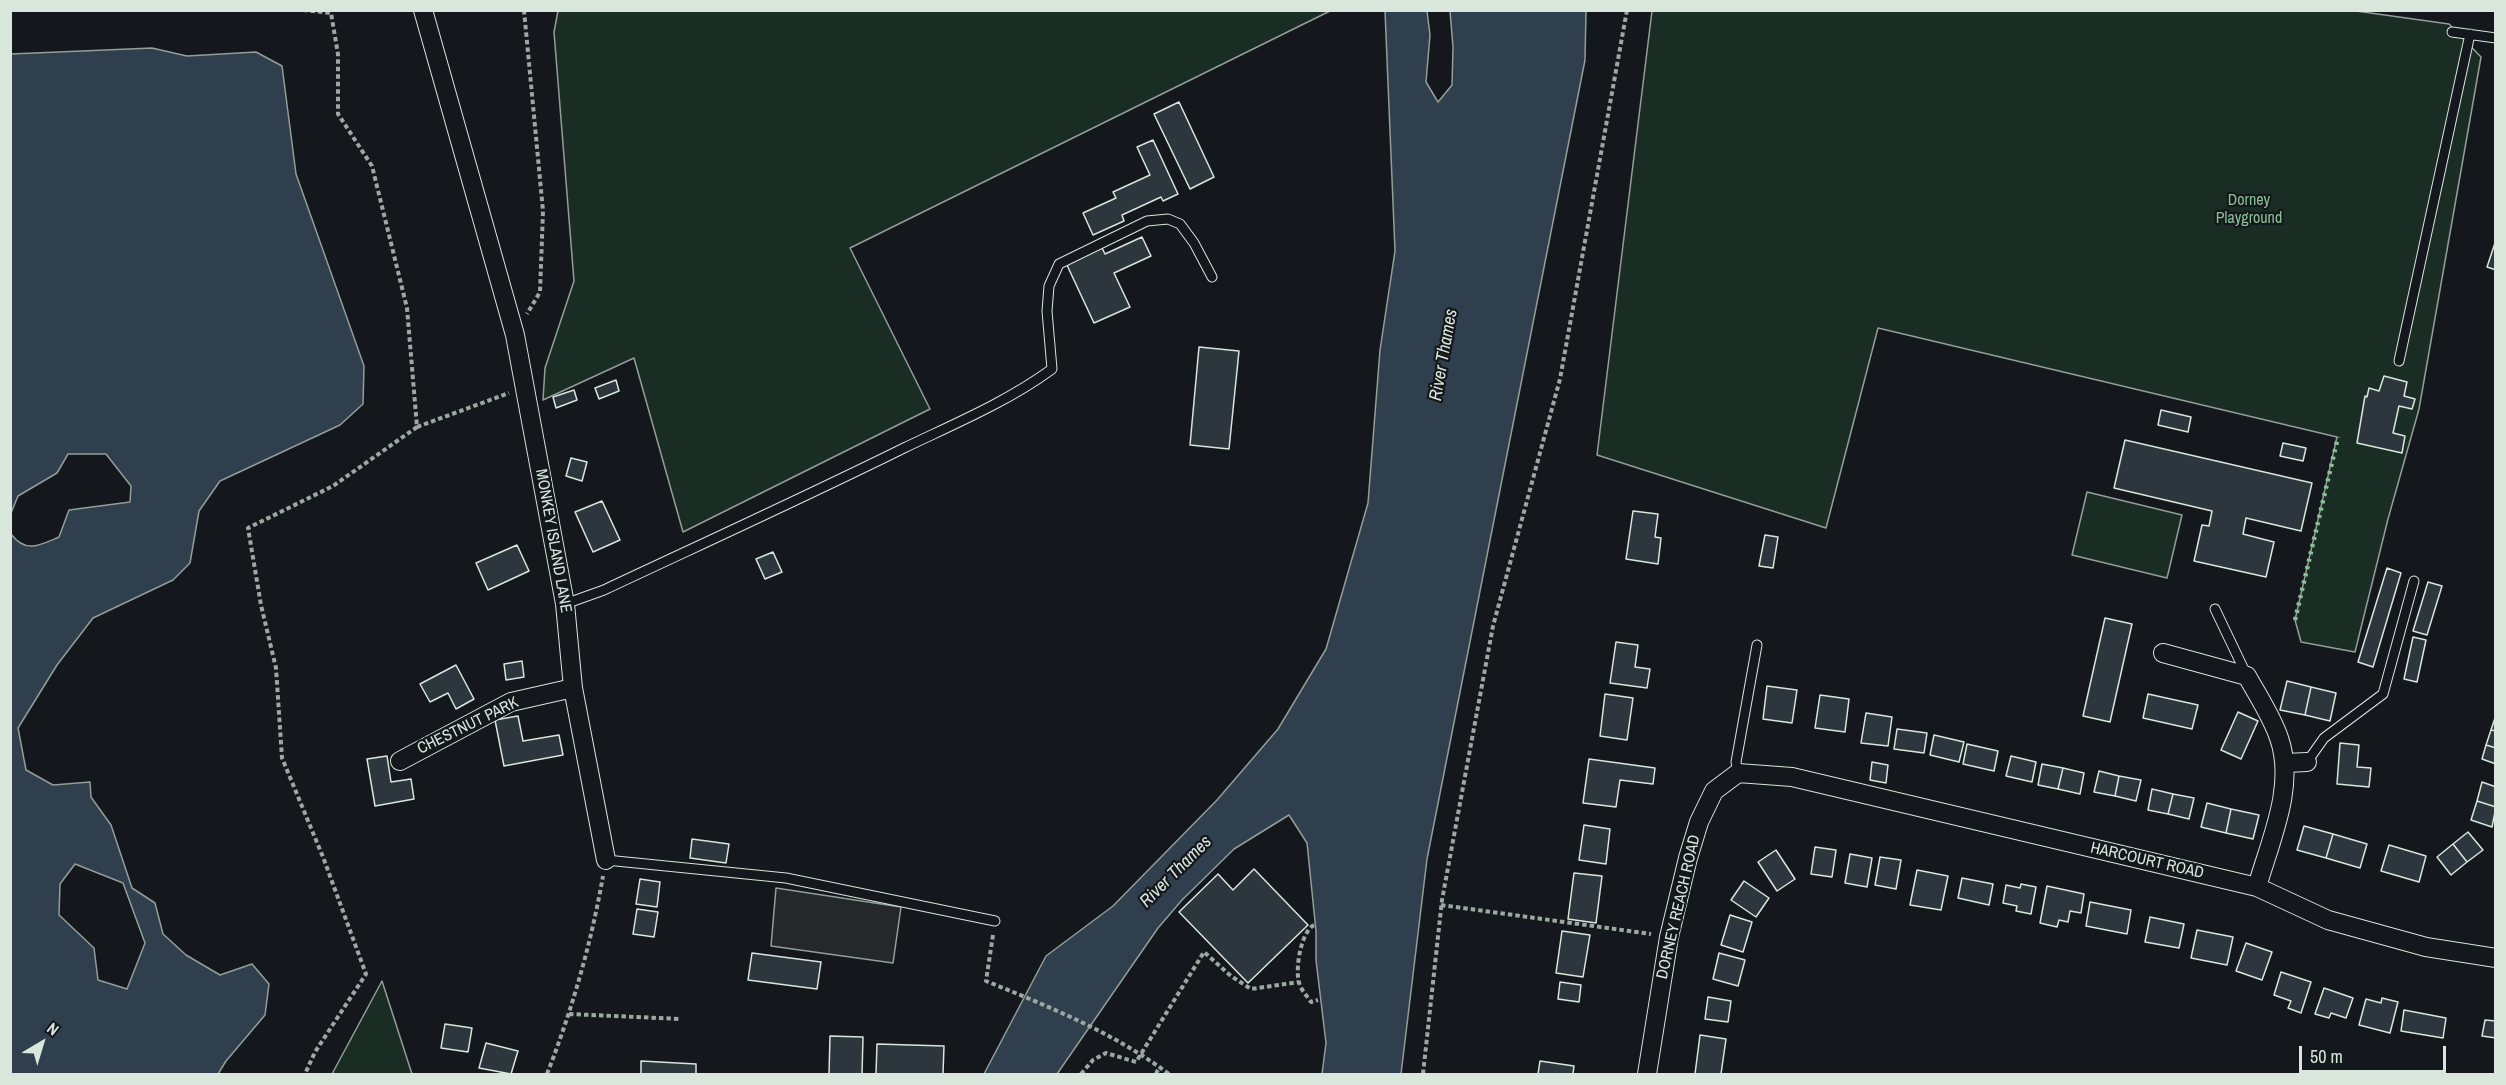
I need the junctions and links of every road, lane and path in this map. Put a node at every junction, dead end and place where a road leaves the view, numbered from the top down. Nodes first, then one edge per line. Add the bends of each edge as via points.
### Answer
1 (303, 10) edge
2 (423, 10) edge
3 (524, 10) edge
4 (1627, 10) edge
5 (2452, 32) dead end
6 (2470, 34) junction
7 (2496, 38) edge
8 (1212, 277) dead end
9 (515, 335) junction
10 (2399, 361) dead end
11 (526, 387) junction
12 (417, 427) junction
13 (2414, 581) dead end
14 (565, 604) junction
15 (2215, 609) dead end
16 (1757, 645) dead end
17 (2163, 653) dead end
18 (2247, 676) junction
19 (573, 688) junction
20 (400, 761) dead end
21 (2307, 762) joint
22 (2286, 763) junction
23 (1737, 773) junction
24 (606, 860) junction
25 (2258, 887) junction
26 (1441, 905) junction
27 (995, 921) joint
28 (1314, 925) dead end
29 (1669, 937) junction
30 (2496, 958) edge
31 (1299, 982) junction
32 (1318, 1000) dead end
33 (569, 1014) junction
34 (681, 1018) dead end
35 (1141, 1053) junction
36 (1159, 1067) junction
37 (304, 1074) edge
38 (547, 1074) edge
39 (1081, 1074) edge
40 (1156, 1074) edge
41 (1169, 1074) edge
42 (1423, 1074) edge
43 (1647, 1074) edge

1 - 12 path via 331,13 338,54 338,114 372,166 407,308
2 - 9 street, MONKEY ISLAND LANE
3 - 9 path via 543,211 540,292
4 - 26 path via 1560,379 1493,626
5 - 6 lane
6 - 7 lane
6 - 10 lane
8 - 14 lane via 1180,224 1168,219 1147,221 1059,264 1049,286 1047,311 1052,369 1037,380 853,474 604,590
9 - 11 street, MONKEY ISLAND LANE
11 - 12 path
11 - 14 street, MONKEY ISLAND LANE
12 - 37 path via 333,486 248,528 276,668 282,758 366,974
13 - 21 lane via 2383,694 2324,738
14 - 19 street, MONKEY ISLAND LANE
15 - 18 lane
16 - 23 lane
17 - 18 street
18 - 22 street via 2279,737
19 - 20 street, CHESTNUT PARK via 511,702
19 - 24 street, MONKEY ISLAND LANE
21 - 22 street
22 - 25 street via 2284,792
23 - 25 street, HARCOURT ROAD via 1792,777
23 - 29 street, DORNEY REACH ROAD via 1714,791 1699,822
24 - 27 lane via 786,878
24 - 33 path via 596,921
25 - 30 street, HARCOURT ROAD via 2328,920 2426,946
26 - 29 path
26 - 42 path
27 - 35 path via 986,981 1106,1033
28 - 31 path via 1300,945
29 - 43 street, DORNEY REACH ROAD
31 - 32 path via 1311,1002
31 - 35 path via 1251,989 1204,952
33 - 34 path
33 - 38 path
35 - 36 path
35 - 39 path via 1136,1062 1106,1053 1093,1060
36 - 40 path
36 - 41 path

